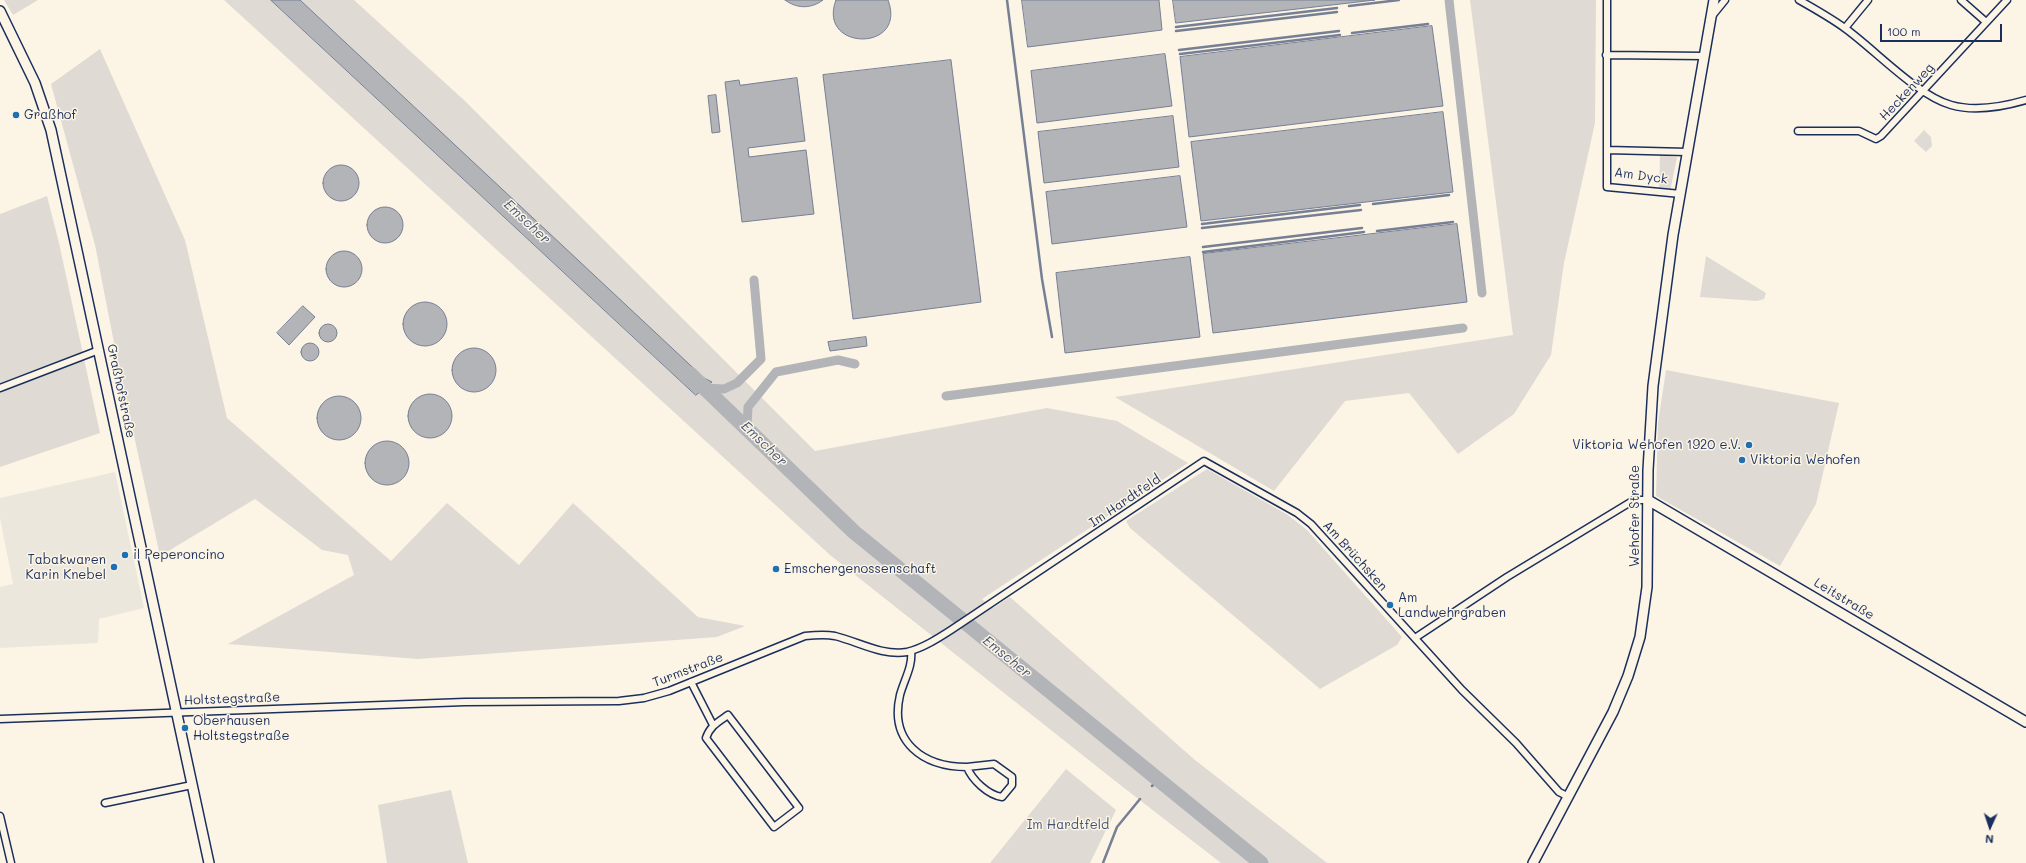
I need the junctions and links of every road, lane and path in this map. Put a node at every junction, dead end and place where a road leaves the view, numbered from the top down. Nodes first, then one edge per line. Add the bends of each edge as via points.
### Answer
1 (1607, 0) edge
2 (1714, 0) edge
3 (1725, 0) edge
4 (1799, 0) edge
5 (1868, 0) edge
6 (1960, 0) edge
7 (2007, 0) edge
8 (1, 14) edge
9 (1711, 16) junction
10 (1986, 22) junction
11 (1845, 28) junction
12 (1606, 55) junction
13 (1704, 56) junction
14 (1924, 92) junction
15 (2026, 100) edge
16 (1798, 131) dead end
17 (1607, 150) junction
18 (1687, 152) junction
19 (1680, 196) junction
20 (99, 350) junction
21 (0, 388) edge
22 (1204, 461) joint
23 (1648, 500) junction
24 (1415, 638) junction
25 (911, 651) junction
26 (691, 682) junction
27 (465, 702) joint
28 (176, 712) junction
29 (0, 719) edge
30 (2026, 722) edge
31 (713, 725) junction
32 (967, 767) junction
33 (192, 785) junction
34 (1567, 796) junction
35 (105, 803) dead end
36 (0, 816) edge
37 (10, 863) edge
38 (209, 863) edge
39 (1533, 863) edge

1 - 12 street, Am Dyck
2 - 9 street, Am Dyck
3 - 9 street
4 - 11 street
5 - 11 street
6 - 10 street
7 - 10 street, Heckenweg
8 - 20 street, Graßhofstraße via 35,83 51,130
9 - 13 street, Am Dyck
10 - 14 street, Heckenweg
11 - 14 street
12 - 13 street
12 - 17 street, Am Dyck
13 - 18 street, Am Dyck
14 - 15 street via 1951,105 1968,108 1987,108
14 - 16 street, Heckenweg via 1876,139 1859,131
17 - 18 street, Am Dyck
17 - 19 street, Am Dyck via 1607,187
18 - 19 street, Am Dyck
19 - 23 street, Wehofer Straße via 1653,386
20 - 21 street
20 - 28 street, Graßhofstraße
22 - 24 street, Am Brüchsken via 1278,502 1311,524
22 - 25 street, Im Hardtfeld via 984,609 924,647
23 - 24 street via 1634,500 1507,577
23 - 30 street, Leitstraße
23 - 34 street, Wehofer Straße via 1647,587 1635,657 1607,724
24 - 34 street, Am Brüchsken via 1462,690 1516,743 1559,792
25 - 26 street, Turmstraße via 880,650 834,636 805,636
25 - 32 street via 912,658 900,695 898,711 902,734 911,748 923,756 946,765
26 - 27 street, Turmstraße via 663,693 619,701
26 - 31 street
27 - 28 street, Holtstegstraße
28 - 29 street, Holtstegstraße
28 - 33 street, Graßhofstraße
31 - 31 street via 728,715 799,808 774,827 706,738
32 - 32 street via 970,776 994,796 1002,797 1012,785 1012,777 994,764
33 - 35 street
33 - 38 street, Graßhofstraße
34 - 39 street, Wehofer Straße
36 - 37 street

